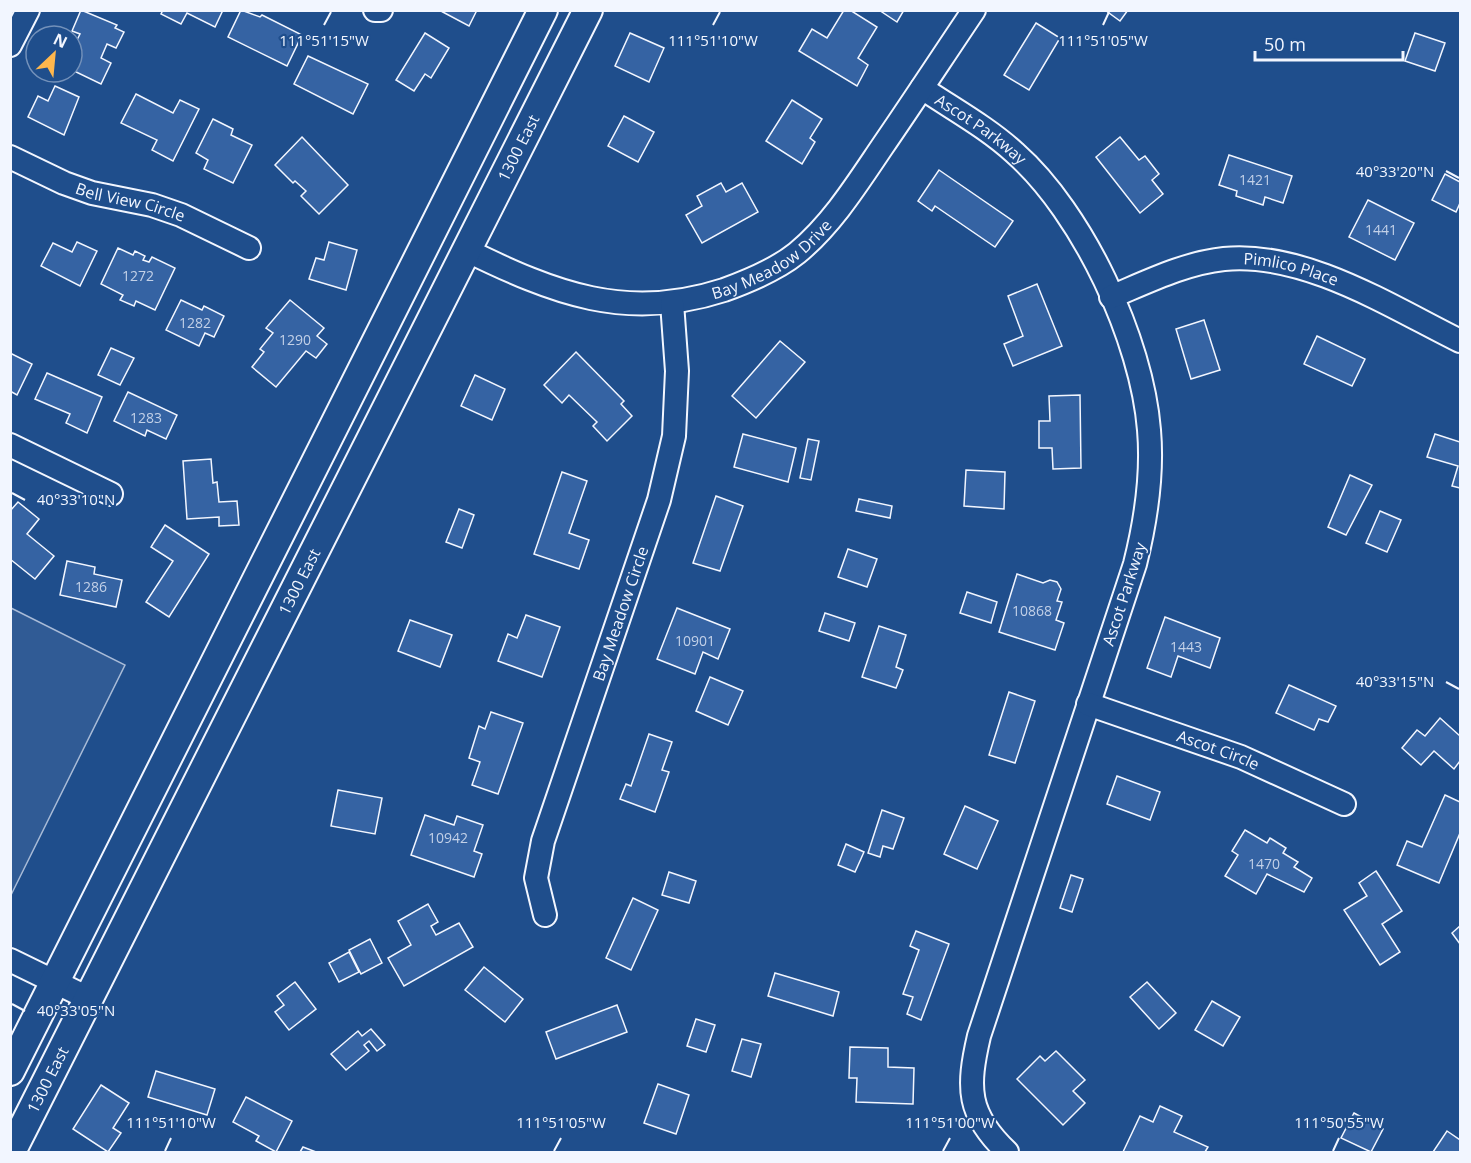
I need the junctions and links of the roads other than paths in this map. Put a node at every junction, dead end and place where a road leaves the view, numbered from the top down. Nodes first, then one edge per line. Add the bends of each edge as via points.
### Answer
1 (28, 10) edge
2 (543, 10) edge
3 (588, 10) edge
4 (974, 10) edge
5 (10, 45) edge
6 (522, 53) junction
7 (922, 88) junction
8 (10, 158) edge
9 (249, 248) dead end
10 (466, 250) junction
11 (1111, 297) junction
12 (672, 303) junction
13 (1461, 341) edge
14 (10, 445) edge
15 (111, 494) dead end
16 (1088, 704) junction
17 (1344, 804) dead end
18 (546, 915) dead end
19 (10, 960) edge
20 (55, 982) junction
21 (88, 998) junction
22 (10, 1071) edge
23 (11, 1152) edge
24 (1007, 1152) edge

1 - 5 street
2 - 6 main road
3 - 10 main road, 1300 East
4 - 7 street, Bay Meadow Drive
6 - 10 main road via 507,108 454,223 456,237
6 - 20 main road
7 - 11 street, Ascot Parkway via 1015,152 1054,194 1087,243
7 - 12 street, Bay Meadow Drive via 850,194 822,230 796,254 739,285
8 - 9 street, Bell View Circle via 92,193 152,204
10 - 12 street, Bay Meadow Drive via 556,290 633,304
10 - 21 main road, 1300 East
11 - 13 street, Pimlico Place via 1179,270 1225,259 1273,261 1318,273
11 - 16 street, Ascot Parkway via 1140,382 1149,428 1150,476 1145,525 1135,564
12 - 18 street, Bay Meadow Circle via 674,436 659,500 543,841 536,878
14 - 15 street
16 - 17 street, Ascot Circle via 1241,757
16 - 24 street, Ascot Parkway via 972,1065 972,1093 979,1121
19 - 20 street
20 - 21 street
20 - 22 main road
21 - 23 main road, 1300 East

